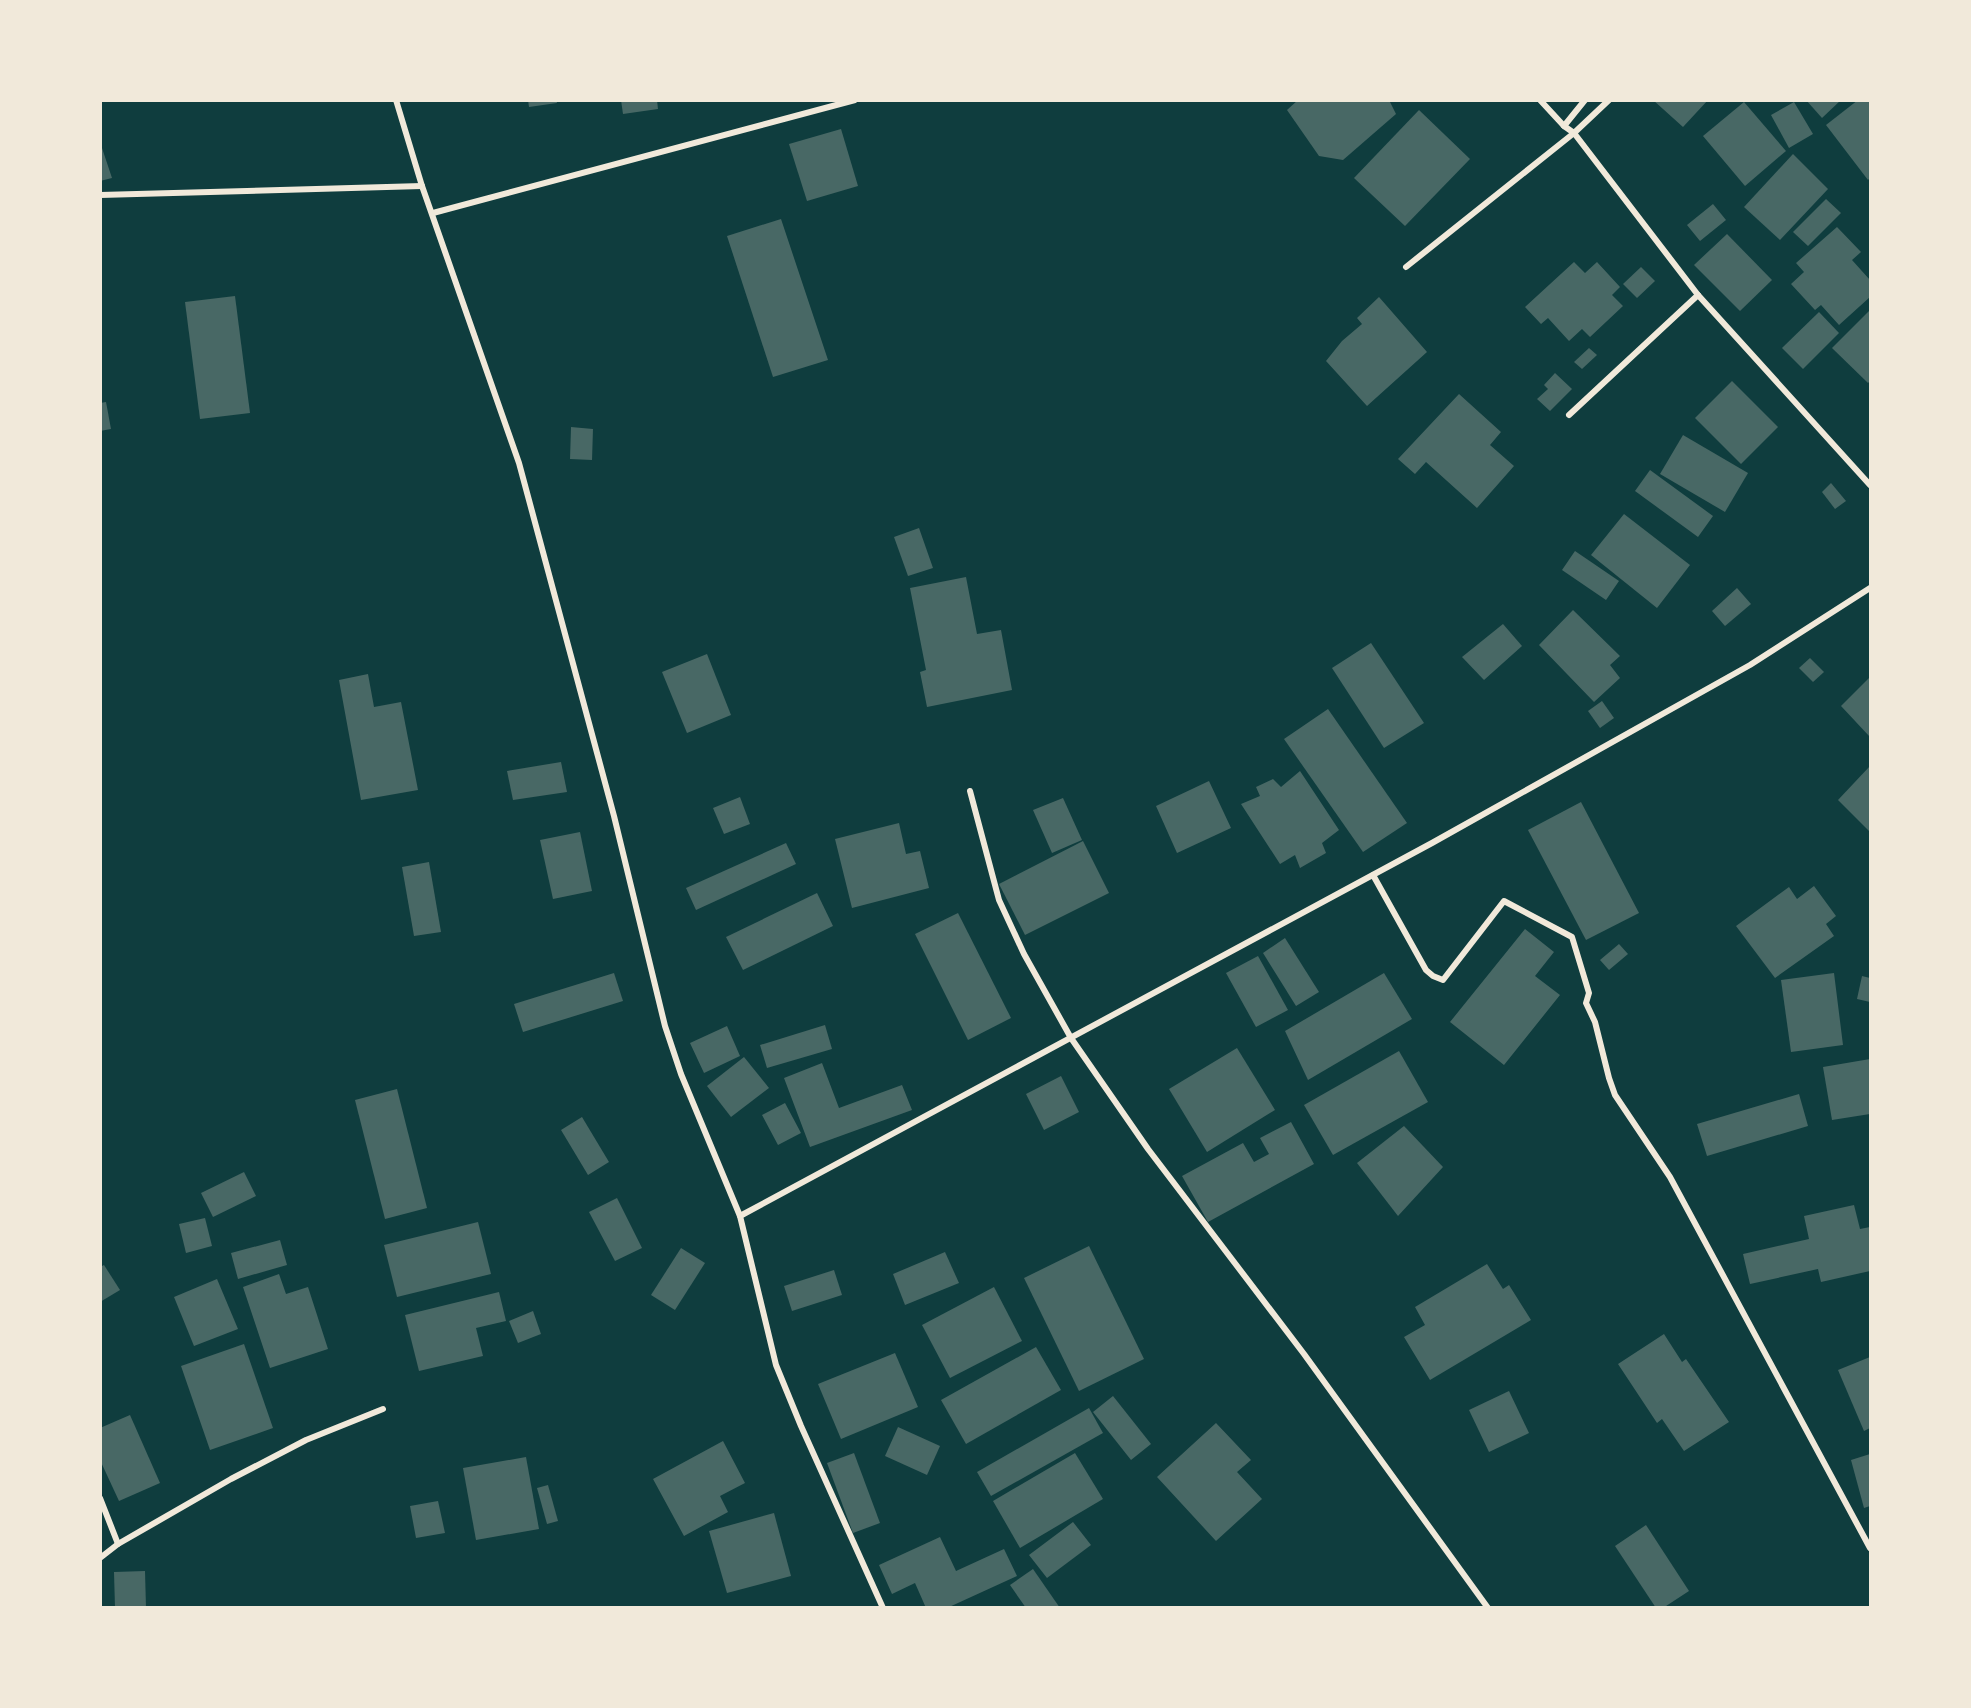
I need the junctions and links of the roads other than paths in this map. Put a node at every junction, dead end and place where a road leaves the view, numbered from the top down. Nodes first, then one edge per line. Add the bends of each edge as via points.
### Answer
1 (396, 100) edge
2 (855, 100) edge
3 (1540, 100) edge
4 (1585, 100) edge
5 (1609, 100) edge
6 (1564, 126) junction
7 (1574, 133) junction
8 (422, 186) junction
9 (100, 195) edge
10 (433, 213) junction
11 (1406, 267) dead end
12 (1698, 294) junction
13 (1569, 416) dead end
14 (1870, 485) edge
15 (1870, 588) edge
16 (970, 791) dead end
17 (1373, 874) junction
18 (1071, 1038) junction
19 (741, 1216) junction
20 (383, 1409) dead end
21 (100, 1498) edge
22 (117, 1544) junction
23 (1870, 1548) edge
24 (100, 1558) edge
25 (883, 1608) edge
26 (1488, 1608) edge

1 - 8 street
2 - 10 street
3 - 6 street
4 - 6 street
5 - 7 street
6 - 7 street
7 - 11 street
7 - 12 street
8 - 9 street
8 - 10 street
10 - 19 street via 519,463 614,816 665,1026
12 - 13 street
12 - 14 street
15 - 17 street via 1750,665
16 - 18 street via 999,900
17 - 18 street
17 - 23 street via 1426,970 1443,980 1504,901 1572,937 1589,993 1586,1003 1615,1095 1670,1177
18 - 19 street
18 - 26 street via 1148,1149 1304,1354
19 - 25 street via 776,1365
20 - 22 street via 306,1440
21 - 22 street
22 - 24 street

